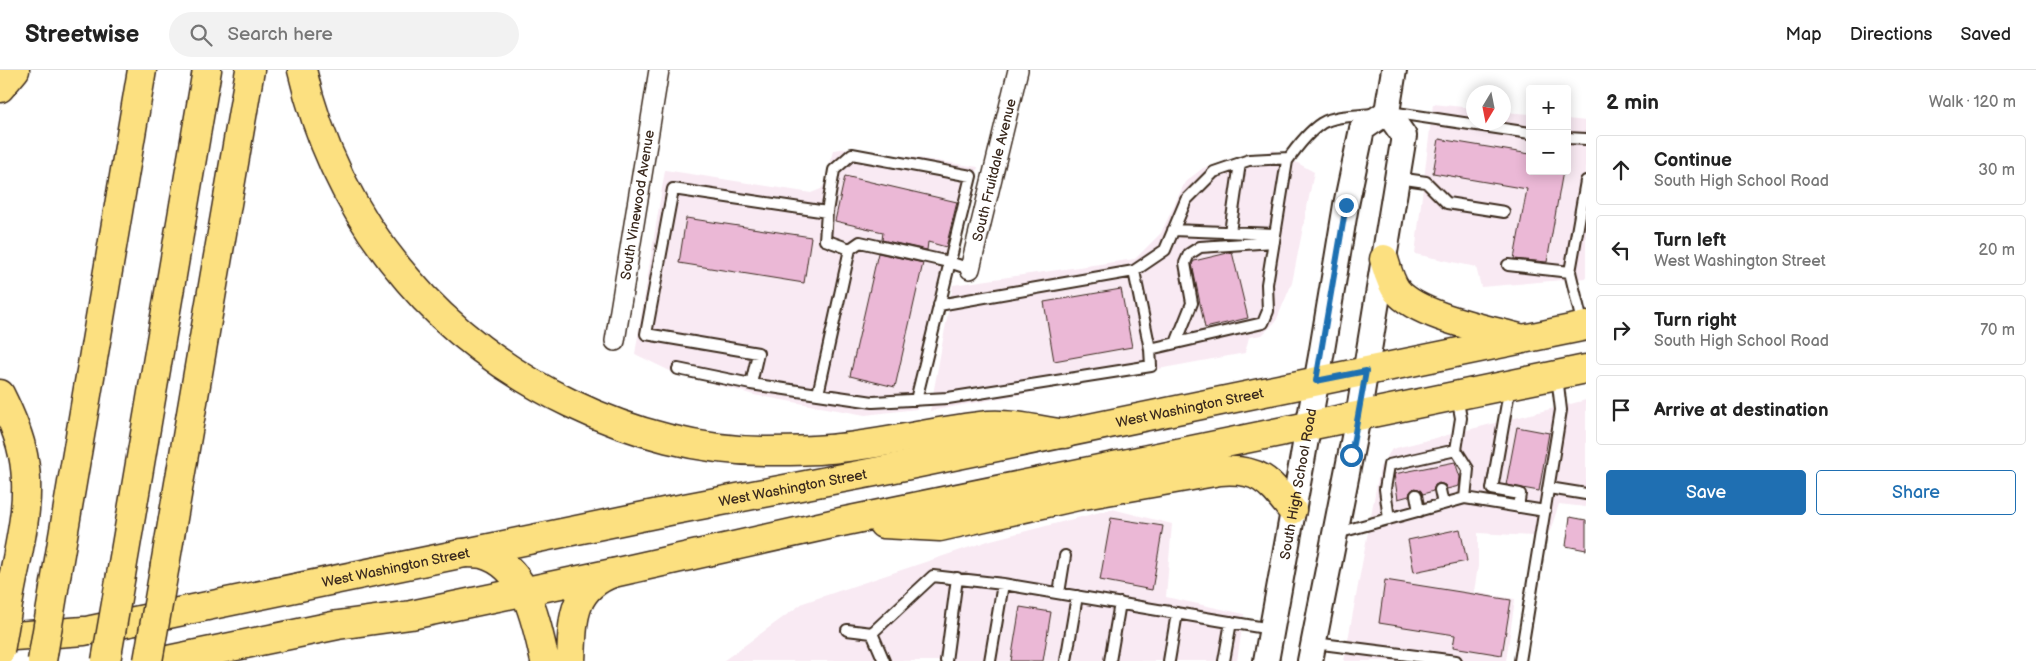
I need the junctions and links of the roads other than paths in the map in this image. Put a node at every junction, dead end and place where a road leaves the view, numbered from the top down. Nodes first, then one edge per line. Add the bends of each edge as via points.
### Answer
1 (15, 70) edge
2 (142, 70) edge
3 (207, 70) edge
4 (250, 70) edge
5 (302, 70) edge
6 (659, 70) edge
7 (1018, 70) edge
8 (1394, 70) edge
9 (0, 88) edge
10 (1387, 112) junction
11 (1526, 132) edge
12 (1571, 138) edge
13 (1586, 139) edge
14 (1289, 158) junction
15 (1240, 163) junction
16 (1398, 178) junction
17 (1586, 181) edge
18 (827, 212) junction
19 (1504, 212) dead end
20 (1173, 230) junction
21 (1230, 232) junction
22 (1274, 238) junction
23 (850, 249) junction
24 (1384, 258) junction
25 (949, 262) junction
26 (1508, 266) dead end
27 (970, 269) joint
28 (1134, 271) junction
29 (1570, 272) junction
30 (939, 305) junction
31 (1584, 326) edge
32 (1522, 339) junction
33 (614, 341) dead end
34 (1176, 343) junction
35 (1150, 349) junction
36 (678, 369) dead end
37 (1586, 369) edge
38 (1366, 371) junction
39 (1557, 375) junction
40 (1316, 381) junction
41 (751, 384) junction
42 (1510, 385) junction
43 (0, 394) edge
44 (818, 394) junction
45 (1457, 396) junction
46 (916, 400) junction
47 (1358, 417) junction
48 (1307, 427) junction
49 (1065, 434) junction
50 (1456, 450) junction
51 (1434, 454) junction
52 (1437, 466) dead end
53 (1549, 488) junction
54 (1440, 490) dead end
55 (1586, 494) edge
56 (1416, 495) dead end
57 (1465, 498) junction
58 (1443, 504) junction
59 (1518, 507) junction
60 (1292, 510) junction
61 (1419, 511) junction
62 (1545, 511) junction
63 (1390, 519) junction
64 (841, 522) junction
65 (1336, 534) junction
66 (462, 553) junction
67 (1065, 556) dead end
68 (614, 573) junction
69 (957, 578) junction
70 (1003, 584) junction
71 (524, 591) junction
72 (1059, 593) junction
73 (1077, 596) junction
74 (1120, 603) junction
75 (1177, 613) junction
76 (1231, 622) junction
77 (1271, 629) junction
78 (848, 630) dead end
79 (84, 631) junction
80 (872, 633) junction
81 (0, 637) edge
82 (0, 650) edge
83 (1312, 652) edge
84 (42, 661) edge
85 (106, 661) edge
86 (148, 661) edge
87 (163, 661) edge
88 (544, 661) edge
89 (571, 661) edge
90 (884, 661) edge
91 (946, 661) edge
92 (990, 661) edge
93 (1066, 661) edge
94 (1110, 661) edge
95 (1169, 661) edge
96 (1224, 661) edge
97 (1266, 661) edge
98 (1456, 661) edge
99 (1520, 661) edge

1 - 9 main road
2 - 84 main road, bridge
3 - 85 main road, bridge
4 - 86 main road, bridge
5 - 49 main road via 319,129 346,189 408,281 492,356 545,390 599,417 686,443 764,452 838,448 992,425
6 - 33 street, South Vinewood Avenue
7 - 27 street, South Fruitdale Avenue
8 - 10 street
10 - 11 lane
10 - 14 lane via 1322,123
10 - 16 street via 1404,136
10 - 40 street, South High School Road via 1362,130
12 - 13 lane
14 - 15 lane
14 - 22 lane
15 - 20 lane via 1214,172 1186,200
15 - 21 lane
16 - 19 lane via 1426,182 1447,203
16 - 24 street
17 - 29 lane
18 - 23 lane via 825,240
18 - 25 lane via 834,170 852,154 971,176
18 - 41 lane via 673,189 646,334 758,353
20 - 21 lane
20 - 28 lane via 1165,250
21 - 22 lane
22 - 34 lane via 1267,284 1268,311 1263,323
22 - 34 lane via 1200,247 1190,254 1186,264 1192,303
23 - 25 lane via 860,242
23 - 44 lane
24 - 32 main road via 1396,290 1411,303
24 - 38 street
25 - 27 lane
25 - 30 lane
26 - 29 lane
28 - 30 lane
28 - 35 lane
29 - 31 lane
30 - 46 lane
31 - 32 main road, West Washington Street
32 - 38 main road, West Washington Street
34 - 35 lane
35 - 46 lane via 1151,366 948,398
36 - 41 lane
37 - 39 main road
38 - 40 main road, West Washington Street
38 - 47 street
39 - 42 main road
39 - 53 lane via 1561,410
40 - 48 street, South High School Road
40 - 49 main road, West Washington Street
41 - 44 lane
42 - 45 main road
42 - 59 lane via 1492,490 1520,494
43 - 82 main road, bridge via 18,436 26,477 23,517
44 - 46 lane via 874,402
45 - 47 main road
45 - 50 lane via 1461,418
47 - 48 main road
47 - 65 street
48 - 60 street, South High School Road
48 - 64 main road
49 - 66 main road, West Washington Street
50 - 51 lane
50 - 57 lane via 1468,469
51 - 52 lane
51 - 63 lane via 1411,465 1389,465 1385,488
53 - 55 lane
53 - 62 lane
54 - 58 lane
56 - 61 lane
57 - 58 lane
57 - 59 lane
58 - 61 lane
59 - 62 lane
60 - 64 main road via 1269,483 1252,472 1237,470 1078,496 940,527
60 - 77 street, South High School Road
61 - 63 lane
62 - 99 lane
63 - 65 lane
64 - 68 main road
65 - 83 street
66 - 71 main road via 481,554 500,563 516,577
66 - 79 main road, West Washington Street
67 - 72 lane
68 - 71 main road
68 - 89 main road via 596,581 579,600 573,618
69 - 70 lane
69 - 80 lane via 934,576
69 - 91 lane
70 - 72 lane
70 - 92 lane
71 - 87 main road
71 - 88 main road
72 - 73 lane
73 - 74 lane
73 - 93 lane
74 - 75 lane
74 - 94 lane
75 - 76 lane
75 - 95 lane
76 - 77 lane
76 - 96 lane
77 - 97 street, South High School Road
78 - 80 lane
79 - 81 main road
79 - 82 main road, West Washington Street
80 - 90 lane
83 - 98 lane

